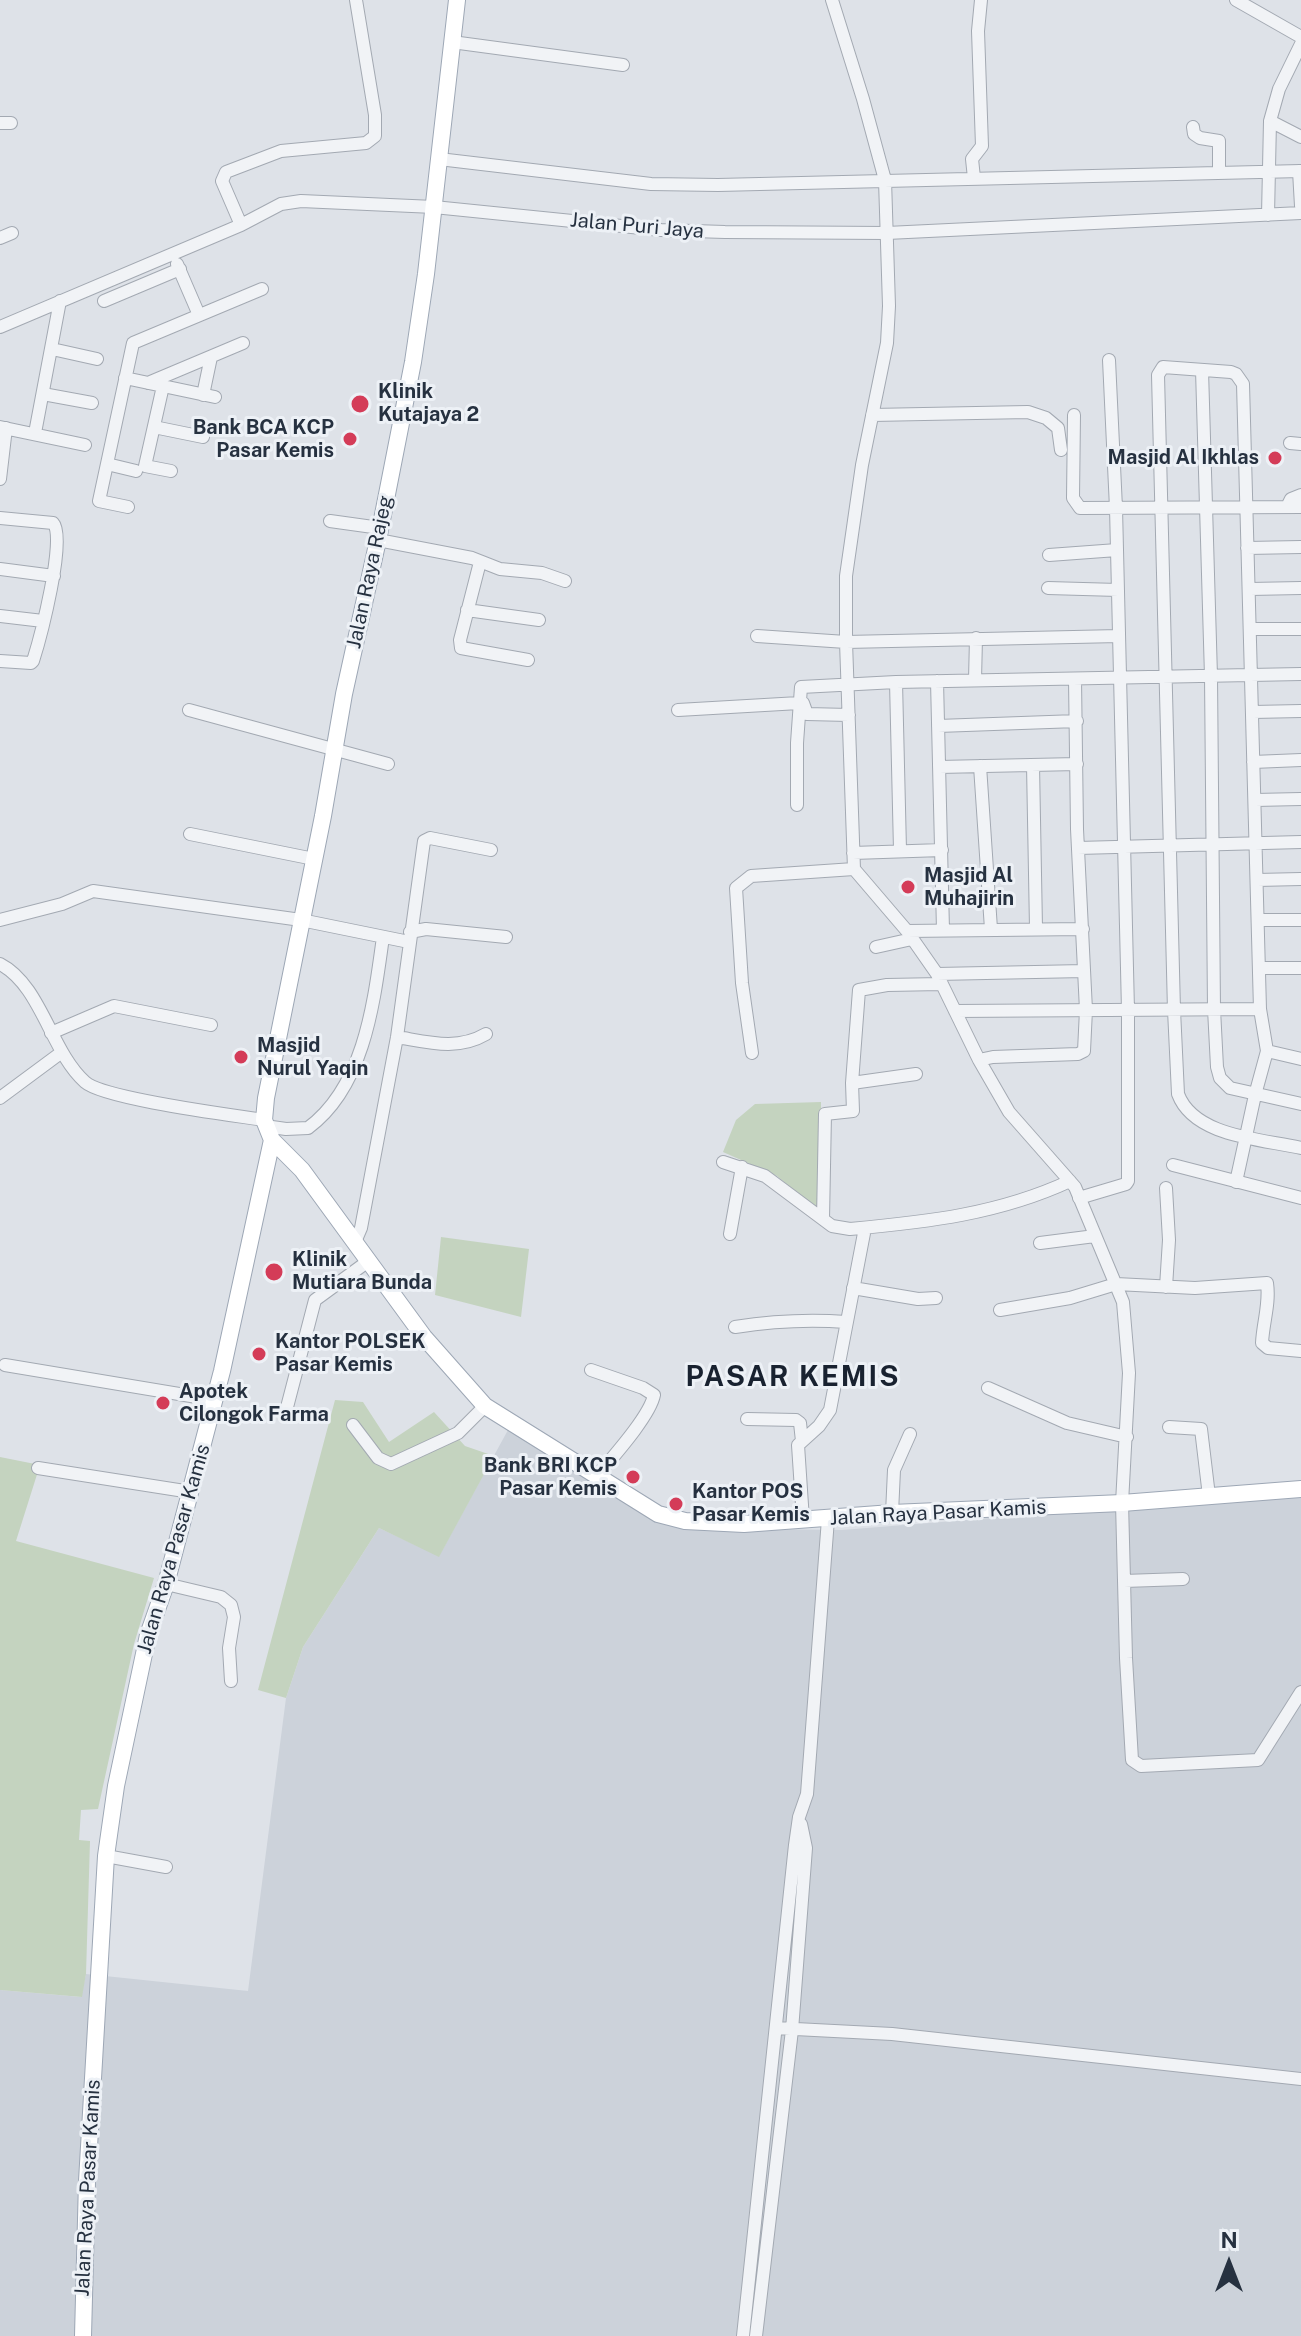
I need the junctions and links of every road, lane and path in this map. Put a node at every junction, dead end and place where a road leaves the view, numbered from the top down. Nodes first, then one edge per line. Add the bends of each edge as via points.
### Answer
1 (356, 0) edge
2 (457, 0) edge
3 (832, 0) edge
4 (981, 0) edge
5 (1236, 0) edge
6 (1301, 37) edge
7 (452, 42) junction
8 (1301, 44) edge
9 (623, 65) dead end
10 (1270, 121) junction
11 (1193, 127) dead end
12 (1301, 137) edge
13 (439, 163) junction
14 (1300, 172) edge
15 (1219, 173) junction
16 (1268, 173) junction
17 (974, 178) junction
18 (885, 183) junction
19 (1301, 205) edge
20 (434, 207) junction
21 (1301, 213) edge
22 (1268, 215) junction
23 (241, 225) junction
24 (886, 227) junction
25 (173, 253) junction
26 (180, 269) junction
27 (262, 289) dead end
28 (60, 301) junction
29 (104, 301) dead end
30 (199, 315) junction
31 (0, 327) edge
32 (243, 343) dead end
33 (52, 349) junction
34 (211, 357) junction
35 (97, 359) dead end
36 (1109, 360) dead end
37 (1202, 370) junction
38 (125, 378) junction
39 (148, 383) junction
40 (163, 386) junction
41 (43, 394) junction
42 (92, 403) dead end
43 (872, 415) junction
44 (1074, 415) dead end
45 (3, 427) edge
46 (154, 427) junction
47 (35, 433) junction
48 (203, 437) dead end
49 (85, 445) dead end
50 (1061, 450) dead end
51 (107, 464) junction
52 (136, 471) dead end
53 (171, 471) dead end
54 (0, 479) edge
55 (1301, 495) edge
56 (128, 507) dead end
57 (1287, 507) junction
58 (1301, 507) edge
59 (1116, 508) junction
60 (1162, 508) junction
61 (1207, 508) junction
62 (1247, 508) junction
63 (0, 518) edge
64 (330, 521) dead end
65 (380, 532) junction
66 (1301, 547) edge
67 (1247, 548) junction
68 (1117, 550) junction
69 (1049, 555) dead end
70 (480, 562) junction
71 (0, 569) edge
72 (54, 576) junction
73 (565, 581) dead end
74 (1048, 588) dead end
75 (1301, 588) edge
76 (1250, 589) junction
77 (1118, 590) junction
78 (467, 610) junction
79 (0, 616) edge
80 (539, 620) dead end
81 (43, 621) junction
82 (1251, 629) junction
83 (1301, 629) edge
84 (757, 636) dead end
85 (1119, 636) junction
86 (976, 638) junction
87 (846, 642) junction
88 (528, 660) dead end
89 (0, 661) edge
90 (1301, 674) edge
91 (1252, 675) junction
92 (1211, 676) junction
93 (1165, 677) junction
94 (1119, 678) junction
95 (1075, 679) junction
96 (975, 680) junction
97 (937, 681) junction
98 (896, 682) junction
99 (848, 683) junction
100 (799, 703) junction
101 (189, 710) dead end
102 (678, 710) dead end
103 (1301, 711) edge
104 (1253, 712) junction
105 (849, 715) junction
106 (1077, 721) junction
107 (938, 726) junction
108 (333, 751) junction
109 (1301, 760) edge
110 (1253, 762) junction
111 (388, 764) dead end
112 (1077, 764) junction
113 (1033, 765) junction
114 (980, 766) junction
115 (939, 767) junction
116 (1301, 799) edge
117 (1255, 800) junction
118 (797, 805) dead end
119 (190, 834) dead end
120 (1301, 842) edge
121 (1256, 843) junction
122 (1212, 844) junction
123 (1169, 845) junction
124 (1124, 847) junction
125 (1078, 848) junction
126 (491, 850) dead end
127 (900, 850) junction
128 (942, 850) junction
129 (853, 853) junction
130 (314, 859) junction
131 (854, 869) junction
132 (1301, 879) edge
133 (1257, 880) junction
134 (0, 920) edge
135 (301, 920) junction
136 (1258, 920) junction
137 (1301, 920) edge
138 (1036, 928) junction
139 (991, 929) junction
140 (1083, 929) junction
141 (943, 930) junction
142 (909, 935) junction
143 (383, 937) junction
144 (410, 937) junction
145 (506, 937) dead end
146 (876, 947) dead end
147 (0, 964) edge
148 (1259, 968) junction
149 (1301, 968) edge
150 (1084, 971) junction
151 (939, 979) junction
152 (1214, 1009) junction
153 (1260, 1009) junction
154 (1086, 1010) junction
155 (1128, 1010) junction
156 (1174, 1010) junction
157 (955, 1011) junction
158 (211, 1025) dead end
159 (51, 1033) junction
160 (486, 1034) dead end
161 (397, 1037) junction
162 (1267, 1051) junction
163 (62, 1052) junction
164 (752, 1053) dead end
165 (1301, 1059) edge
166 (979, 1060) junction
167 (916, 1074) dead end
168 (852, 1083) junction
169 (1255, 1095) junction
170 (0, 1098) edge
171 (1301, 1104) edge
172 (267, 1128) junction
173 (1245, 1136) junction
174 (1301, 1148) edge
175 (723, 1162) dead end
176 (1173, 1165) dead end
177 (742, 1167) junction
178 (1070, 1181) junction
179 (1236, 1182) junction
180 (1166, 1188) dead end
181 (1079, 1198) junction
182 (1301, 1198) edge
183 (823, 1219) junction
184 (865, 1228) junction
185 (730, 1234) dead end
186 (1095, 1236) junction
187 (355, 1242) junction
188 (1040, 1243) dead end
189 (367, 1262) junction
190 (1116, 1284) junction
191 (1166, 1287) junction
192 (853, 1288) junction
193 (936, 1298) dead end
194 (1000, 1310) dead end
195 (846, 1322) junction
196 (735, 1327) dead end
197 (1301, 1351) edge
198 (5, 1365) dead end
199 (591, 1370) dead end
200 (988, 1388) dead end
201 (215, 1400) junction
202 (485, 1406) junction
203 (286, 1411) dead end
204 (747, 1419) dead end
205 (353, 1425) dead end
206 (1169, 1427) dead end
207 (910, 1434) dead end
208 (1127, 1437) junction
209 (802, 1441) junction
210 (38, 1468) dead end
211 (597, 1476) junction
212 (1301, 1489) edge
213 (191, 1492) junction
214 (1209, 1496) junction
215 (1122, 1503) junction
216 (892, 1513) junction
217 (828, 1519) junction
218 (803, 1520) junction
219 (1183, 1579) dead end
220 (1124, 1581) junction
221 (166, 1584) junction
222 (231, 1681) dead end
223 (1301, 1692) edge
224 (799, 1817) junction
225 (106, 1856) junction
226 (166, 1867) dead end
227 (776, 2028) junction
228 (792, 2030) junction
229 (1301, 2079) edge
230 (755, 2223) junction
231 (769, 2225) junction
232 (83, 2336) edge
233 (743, 2336) edge
234 (756, 2336) edge

1 - 23 street via 375,136 366,143 272,153 226,172 224,188
2 - 7 main road, Jalan Raya Rajeg
3 - 18 street
4 - 17 street via 982,146 972,159
5 - 6 street
7 - 9 street
7 - 13 main road, Jalan Raya Rajeg
8 - 10 street
10 - 12 street
10 - 16 street
11 - 15 street via 1200,138 1219,141
13 - 18 street via 651,184
13 - 20 main road, Jalan Raya Rajeg
14 - 16 street
14 - 19 street
15 - 16 street
15 - 17 street
16 - 22 street
17 - 18 street
18 - 24 street
20 - 23 street, Jalan Puri Jaya via 301,201 281,204
20 - 24 street, Jalan Puri Jaya via 661,230
20 - 65 main road, Jalan Raya Rajeg via 419,327
21 - 22 street, Jalan Puri Jaya
22 - 24 street, Jalan Puri Jaya
23 - 25 street, Jalan Puri Jaya
24 - 43 street via 888,330
25 - 26 street
25 - 28 street, Jalan Puri Jaya
26 - 29 street
26 - 30 street
27 - 30 street
28 - 31 street, Jalan Puri Jaya
28 - 33 street
30 - 38 street via 133,343
32 - 34 street
33 - 35 street
33 - 41 street
34 - 39 street
34 - 40 street via 209,396
36 - 59 street
37 - 60 street via 1160,369
37 - 61 street
37 - 62 street via 1231,372 1243,384
38 - 39 street
38 - 51 street
39 - 40 street
40 - 46 street
41 - 42 street
41 - 47 street
43 - 50 street via 1028,412 1058,428
43 - 87 street via 848,558
44 - 59 street via 1074,503 1080,508
45 - 47 street
45 - 54 street
46 - 48 street
46 - 53 street via 145,466
47 - 49 street
51 - 52 street
51 - 56 street via 99,501
55 - 57 street
57 - 58 street
57 - 62 street
59 - 60 street
59 - 68 street
60 - 61 street
60 - 93 street
61 - 62 street
61 - 92 street
62 - 67 street
63 - 72 street via 56,525
64 - 65 street
65 - 70 street
65 - 108 main road, Jalan Raya Rajeg
66 - 67 street
67 - 76 street
68 - 69 street
68 - 77 street
70 - 73 street
70 - 78 street
71 - 72 street
72 - 81 street
74 - 77 street
75 - 76 street
76 - 82 street
77 - 85 street
78 - 80 street
78 - 88 street via 461,648
79 - 81 street
81 - 89 street via 32,662
82 - 83 street
82 - 91 street
84 - 87 street
85 - 86 street
85 - 94 street
86 - 87 street
86 - 96 street
87 - 99 street
90 - 91 street
91 - 92 street
91 - 104 street
92 - 93 street
92 - 122 street
93 - 94 street
93 - 123 street
94 - 95 street
94 - 124 street
95 - 96 street
95 - 106 street
96 - 97 street
97 - 98 street
97 - 107 street
98 - 99 street
98 - 127 street
99 - 100 street via 801,687
99 - 105 street
100 - 102 street
100 - 105 street via 807,714
100 - 118 street
101 - 108 street
103 - 104 street
104 - 110 street
105 - 129 street
106 - 107 street
106 - 112 street
107 - 115 street
108 - 111 street
108 - 130 main road, Jalan Raya Rajeg
109 - 110 street
110 - 117 street
112 - 113 street
112 - 125 street
113 - 114 street
113 - 138 street
114 - 115 street
114 - 139 street
115 - 128 street
116 - 117 street
117 - 121 street
119 - 130 street
120 - 121 street
121 - 122 street
121 - 133 street
122 - 123 street
122 - 152 street
123 - 124 street
123 - 156 street
124 - 125 street
124 - 155 street
125 - 140 street
126 - 144 street via 425,840
127 - 128 street
127 - 129 street
128 - 141 street
129 - 131 street
130 - 135 main road, Jalan Raya Rajeg
131 - 142 street
131 - 164 street via 751,876 736,888
132 - 133 street
133 - 136 street
134 - 135 street via 93,891
135 - 143 street
135 - 172 main road, Jalan Raya Rajeg via 266,1098
136 - 137 street
136 - 148 street
138 - 139 street
138 - 140 street
139 - 141 street
140 - 150 street
141 - 142 street
142 - 146 street
142 - 151 street
143 - 144 street
143 - 172 street via 369,1025 336,1097 308,1128
144 - 145 street via 426,929
144 - 161 street
147 - 159 street via 22,984
148 - 149 street
148 - 153 street
150 - 151 street
150 - 154 street
151 - 157 street
151 - 168 street via 859,990
152 - 153 street
152 - 156 street
152 - 169 street via 1220,1078 1230,1088
153 - 162 street
154 - 155 street
154 - 157 street
154 - 166 street via 1084,1051 1078,1054
155 - 156 street
155 - 181 street via 1128,1183
156 - 173 street via 1175,1071 1182,1105 1209,1127
157 - 166 street
158 - 159 street via 114,1006
159 - 163 street
160 - 161 street via 450,1046
161 - 187 street
162 - 165 street
162 - 169 street
163 - 170 street
163 - 172 street via 83,1081 101,1090
166 - 178 street via 1009,1112
167 - 168 street
168 - 183 street via 853,1111 825,1114
169 - 171 street
169 - 173 street
172 - 187 main road, Jalan Raya Pasar Kamis
172 - 201 main road, Jalan Raya Pasar Kamis
173 - 174 street
173 - 179 street
175 - 177 street
176 - 179 street
177 - 183 street via 765,1176
177 - 185 street
178 - 181 street
178 - 184 street via 1033,1199 973,1214
179 - 182 street
180 - 191 street
181 - 186 street
183 - 184 street via 839,1228
184 - 192 street
186 - 188 street
186 - 190 street
187 - 189 main road, Jalan Raya Pasar Kamis
189 - 202 main road, Jalan Raya Pasar Kamis
189 - 203 street via 315,1300
190 - 191 street
190 - 194 street
190 - 208 street via 1128,1343
191 - 197 street via 1267,1283 1262,1343
192 - 193 street
192 - 195 street
195 - 196 street via 776,1320
195 - 209 street via 830,1410
198 - 201 street
199 - 211 street via 654,1395
200 - 208 street via 1067,1423
201 - 213 main road, Jalan Raya Pasar Kamis
202 - 205 street via 458,1433 391,1464 378,1458
202 - 211 main road, Jalan Raya Pasar Kamis
204 - 209 street via 796,1420
206 - 214 street via 1201,1429
207 - 216 street via 894,1470
208 - 215 street
209 - 218 street via 797,1452
210 - 213 street
211 - 218 main road, Jalan Raya Pasar Kamis via 670,1518 744,1524
212 - 214 main road, Jalan Raya Pasar Kamis
213 - 221 main road, Jalan Raya Pasar Kamis
214 - 215 main road, Jalan Raya Pasar Kamis
215 - 216 main road, Jalan Raya Pasar Kamis
215 - 220 street
216 - 217 main road, Jalan Raya Pasar Kamis
217 - 218 main road, Jalan Raya Pasar Kamis
217 - 224 street via 807,1794
219 - 220 street
220 - 223 street via 1134,1764 1258,1760
221 - 222 street via 221,1597 231,1605
221 - 225 main road, Jalan Raya Pasar Kamis via 137,1682
224 - 227 street
224 - 228 street via 806,1848
225 - 226 street
225 - 232 main road, Jalan Raya Pasar Kamis
227 - 228 street
227 - 230 street
228 - 229 street via 892,2034
228 - 231 street
230 - 231 street
230 - 233 street
231 - 234 street

